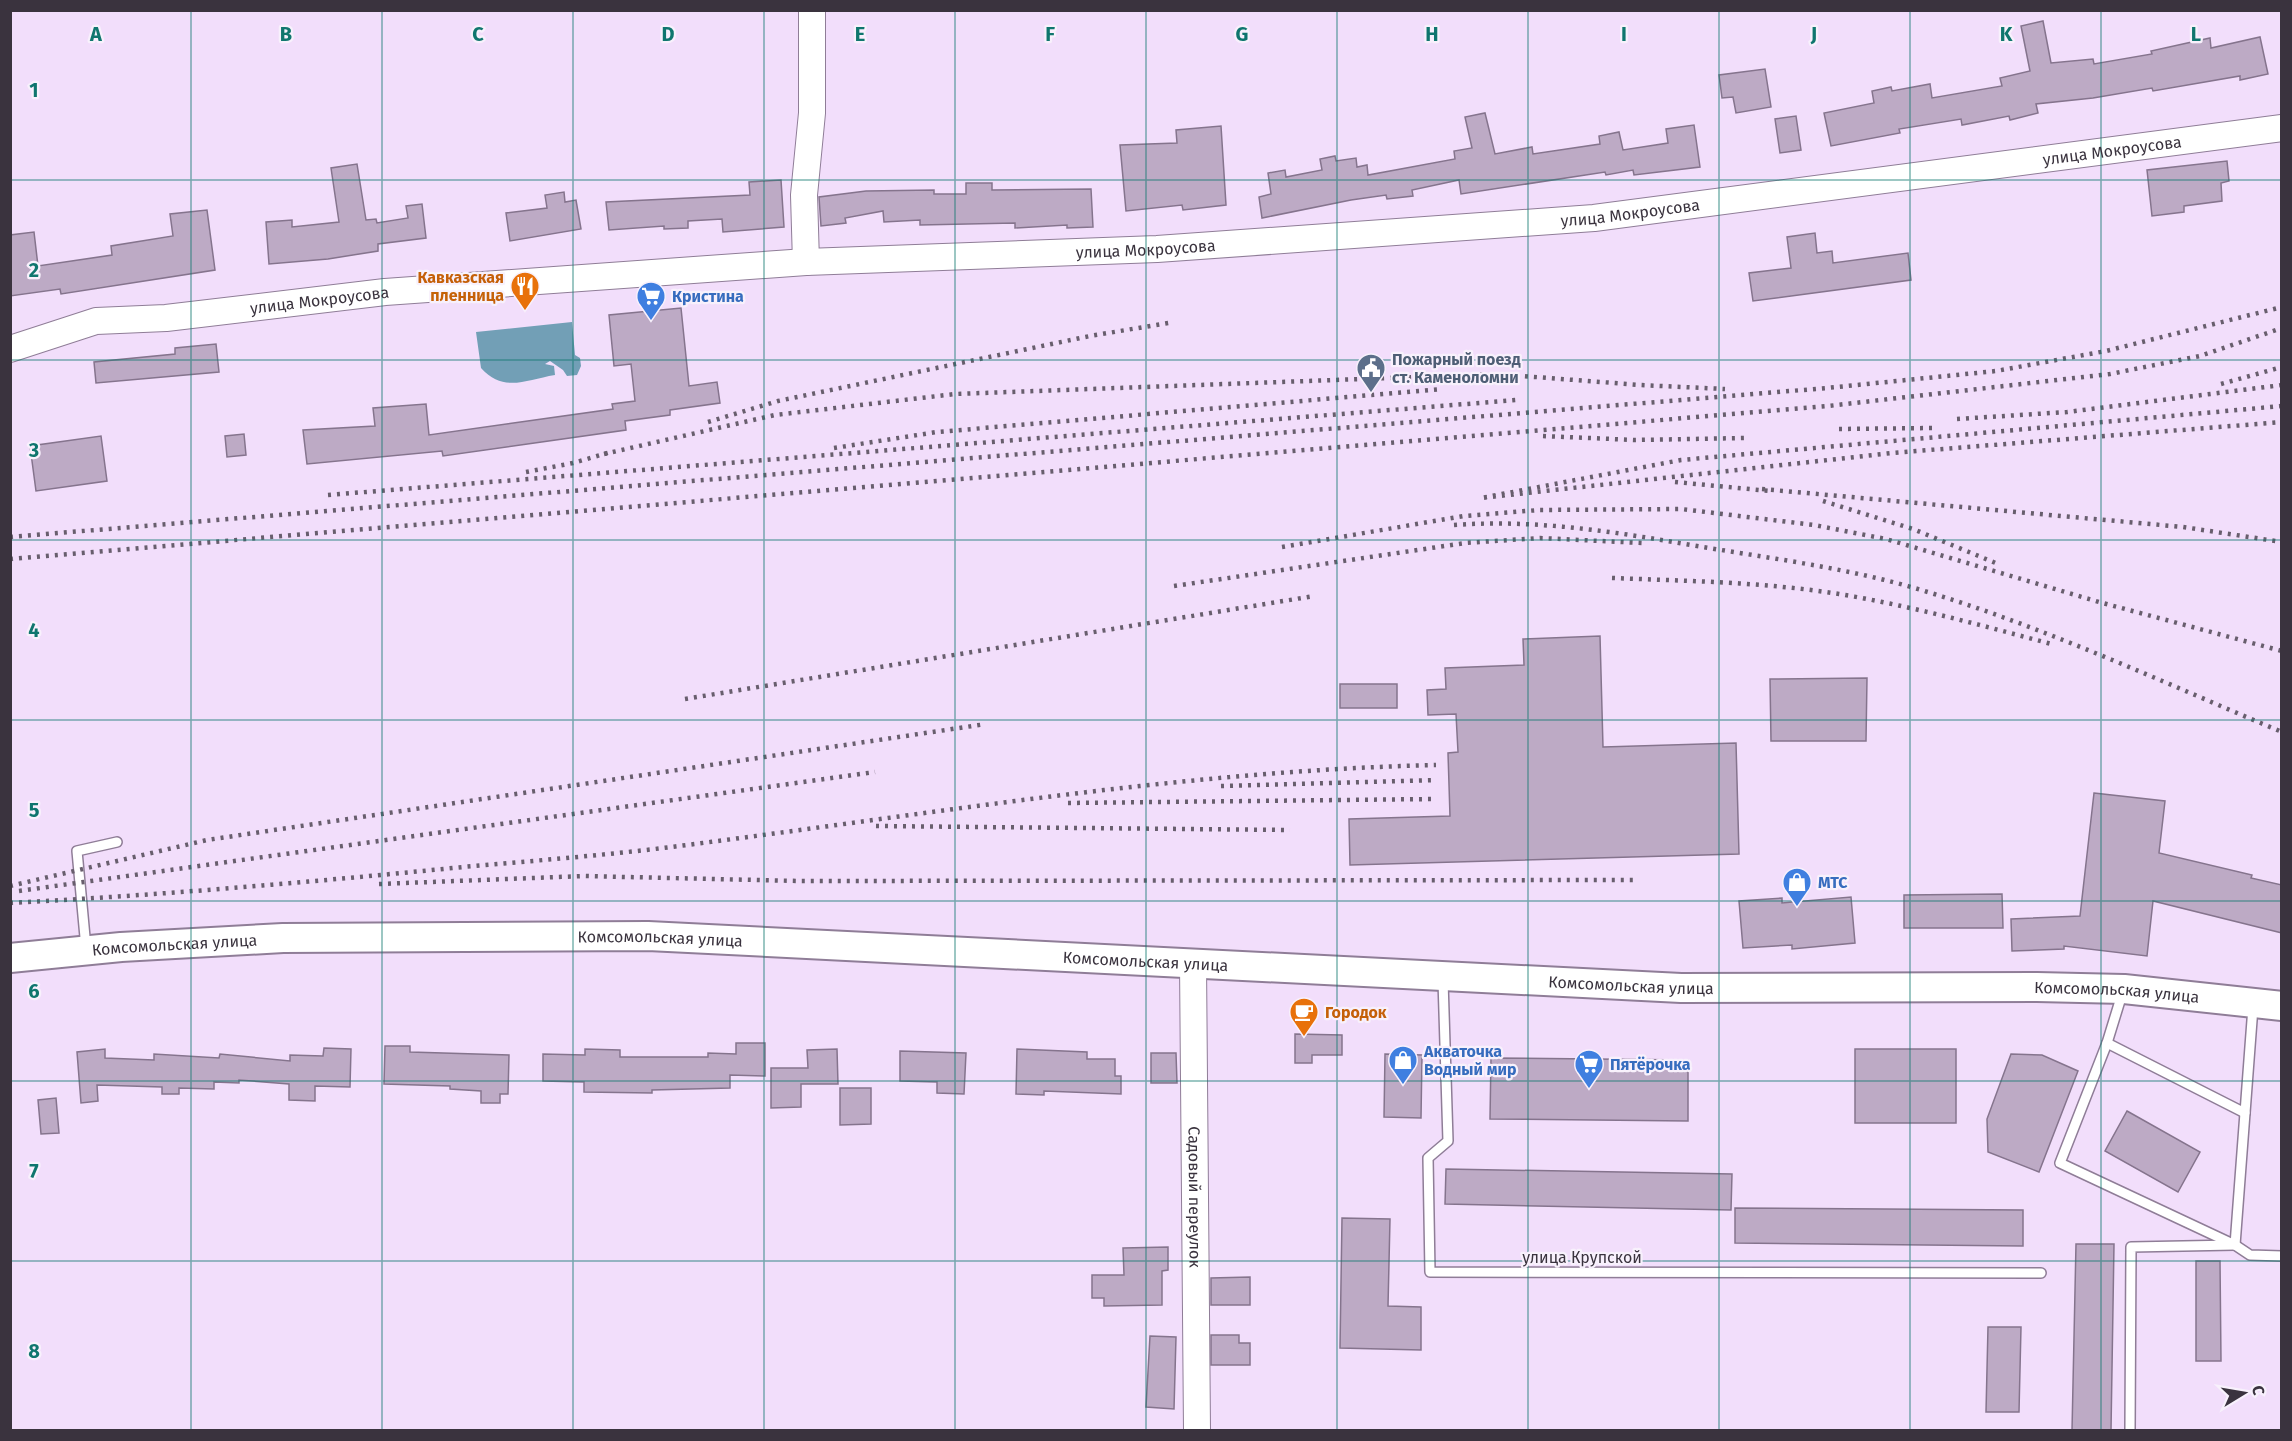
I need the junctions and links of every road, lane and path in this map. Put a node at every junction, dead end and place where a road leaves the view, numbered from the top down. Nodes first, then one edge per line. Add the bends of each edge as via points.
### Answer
1 (812, 10) edge
2 (2282, 128) edge
3 (806, 262) junction
4 (10, 350) edge
5 (117, 842) dead end
6 (86, 950) junction
7 (10, 958) edge
8 (1193, 963) junction
9 (1443, 975) junction
10 (2124, 989) junction
11 (2253, 1001) junction
12 (2282, 1006) edge
13 (2107, 1043) junction
14 (2245, 1113) junction
15 (2235, 1245) junction
16 (2282, 1256) edge
17 (2041, 1274) dead end
18 (1197, 1431) edge
19 (2130, 1431) edge

1 - 3 street via 812,113 804,195
2 - 3 street, улица Мокроусова via 1594,218 1157,249
3 - 4 street, улица Мокроусова via 385,292 166,318 96,321
5 - 6 lane via 77,851
6 - 7 main road, Комсомольская улица
6 - 8 main road, Комсомольская улица via 282,938 648,936
8 - 9 main road, Комсомольская улица
8 - 18 street, Садовый переулок
9 - 10 main road, Комсомольская улица via 1681,988
9 - 17 lane, улица Крупской via 1448,1142 1428,1158 1430,1272
10 - 11 main road, Комсомольская улица
10 - 13 lane
11 - 12 main road, Комсомольская улица
11 - 14 lane
13 - 14 lane
13 - 15 lane via 2060,1163
14 - 15 lane
15 - 16 lane via 2250,1255
15 - 19 lane via 2131,1247

